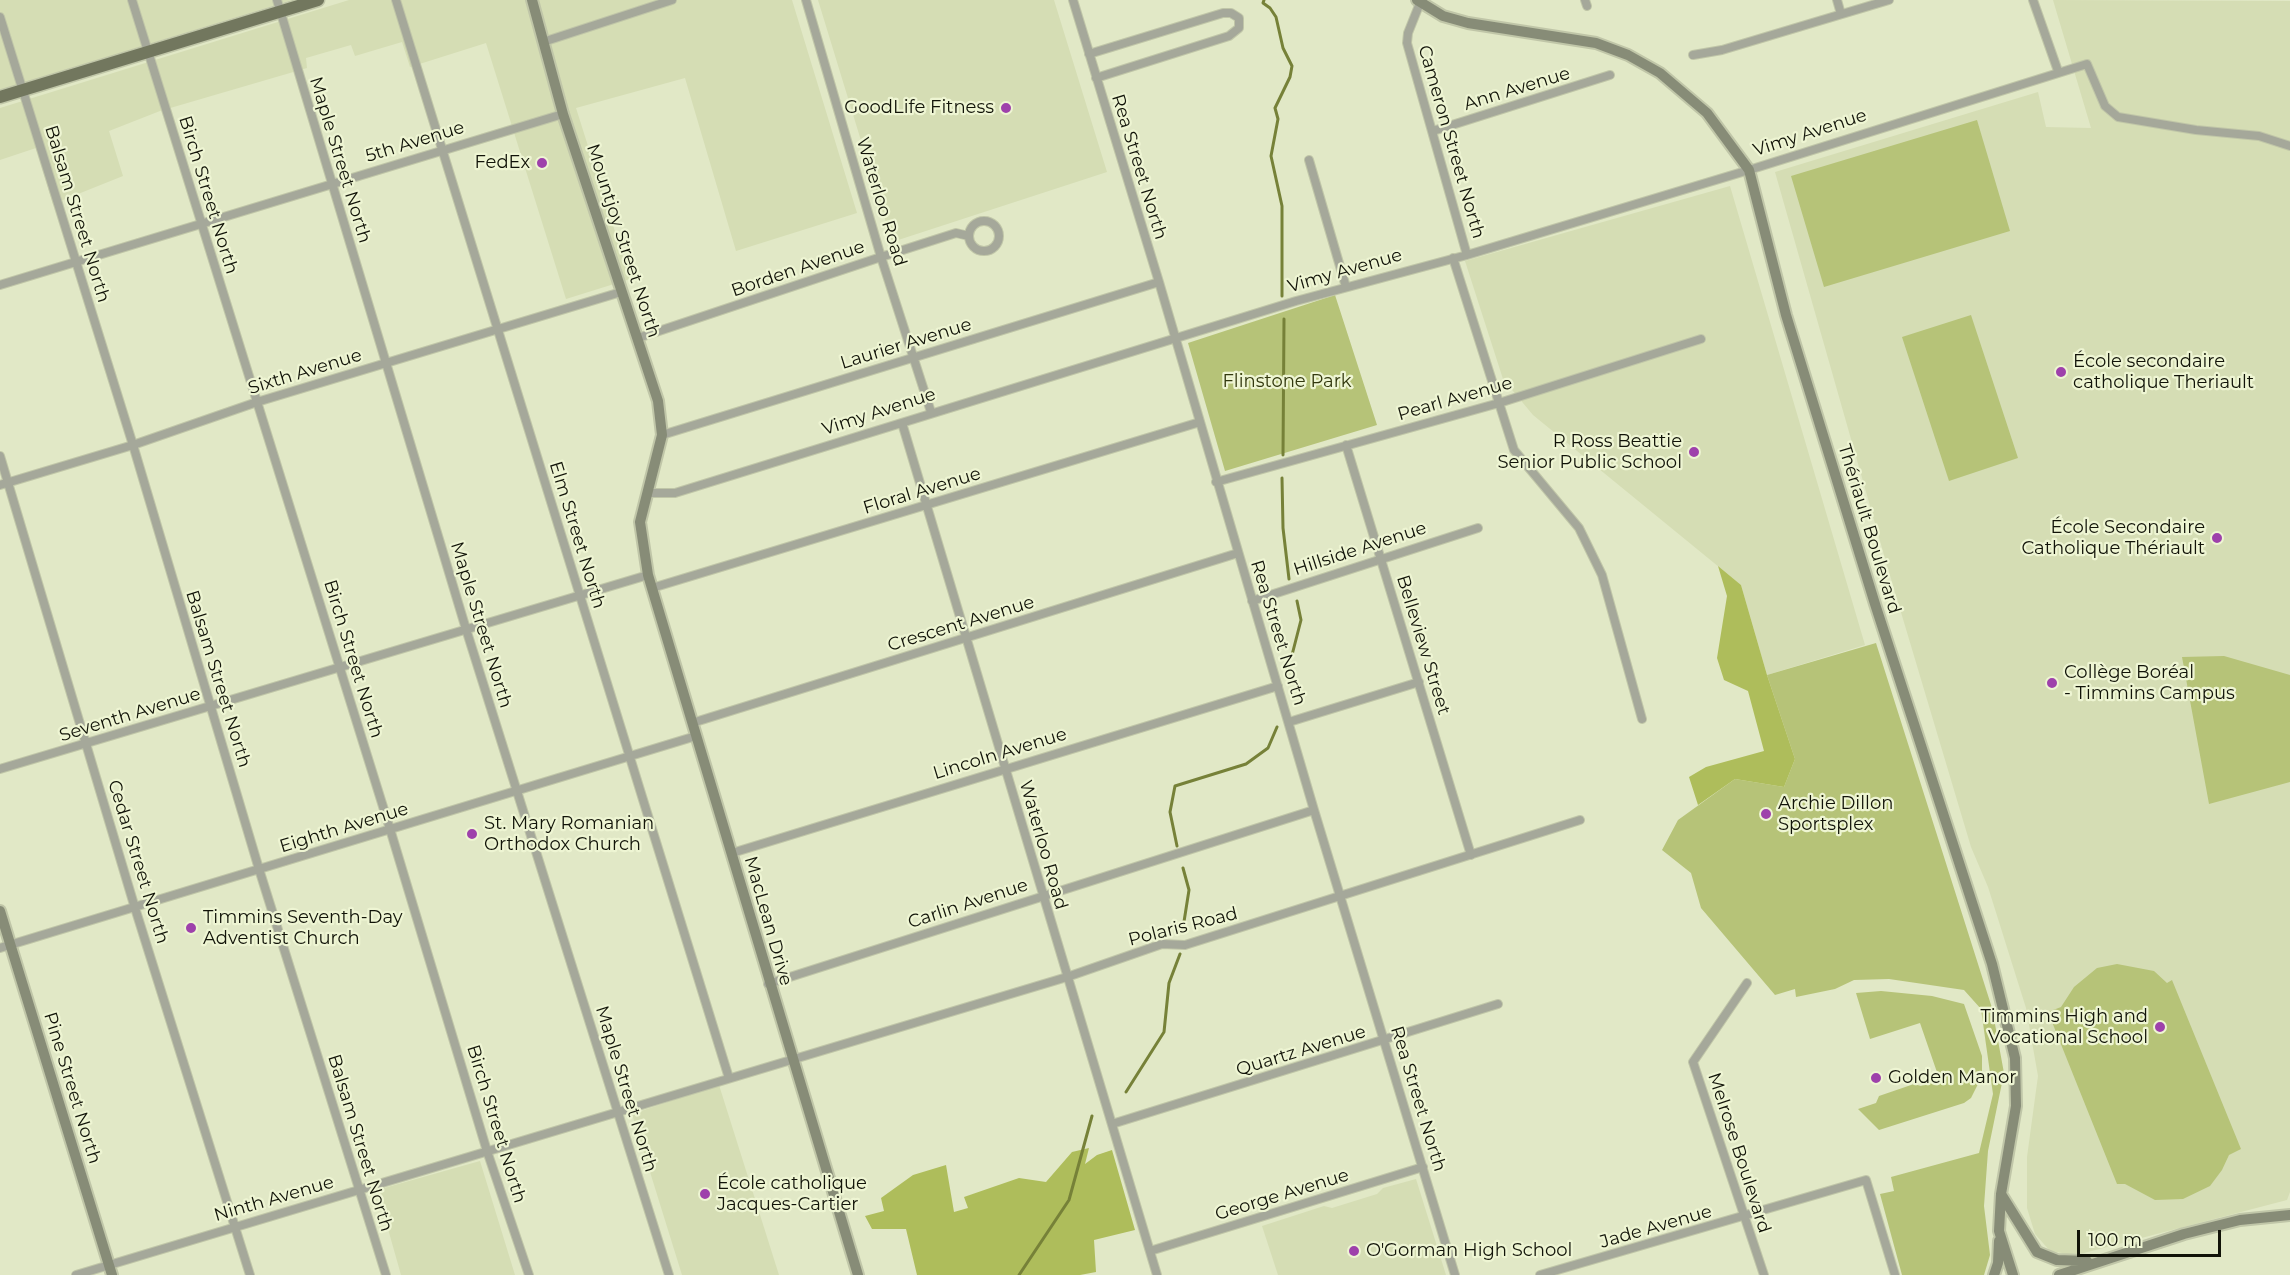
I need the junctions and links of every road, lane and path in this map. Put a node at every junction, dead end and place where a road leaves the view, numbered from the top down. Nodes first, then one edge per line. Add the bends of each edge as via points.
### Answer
1 (132, 0) edge
2 (318, 0) edge
3 (396, 0) edge
4 (532, 0) edge
5 (672, 0) edge
6 (806, 0) edge
7 (1072, 0) edge
8 (1837, 0) edge
9 (1889, 0) edge
10 (2033, 0) edge
11 (1418, 2) edge
12 (278, 6) edge
13 (1841, 14) junction
14 (0, 17) edge
15 (543, 42) junction
16 (148, 52) junction
17 (1089, 54) junction
18 (1693, 55) dead end
19 (2058, 71) junction
20 (1610, 75) dead end
21 (1096, 78) junction
22 (24, 90) junction
23 (0, 97) edge
24 (564, 114) junction
25 (1433, 131) junction
26 (2290, 147) edge
27 (442, 149) junction
28 (1309, 160) dead end
29 (1749, 170) junction
30 (332, 183) junction
31 (201, 223) junction
32 (969, 236) junction
33 (1467, 255) junction
34 (881, 257) junction
35 (1454, 258) junction
36 (75, 262) junction
37 (1159, 282) junction
38 (0, 285) edge
39 (1346, 287) junction
40 (621, 292) junction
41 (498, 329) junction
42 (638, 338) junction
43 (1176, 339) junction
44 (1701, 339) dead end
45 (915, 357) junction
46 (386, 363) junction
47 (257, 402) junction
48 (1499, 404) junction
49 (930, 412) junction
50 (1200, 422) junction
51 (902, 423) junction
52 (662, 435) junction
53 (133, 445) junction
54 (1346, 445) junction
55 (0, 456) edge
56 (1216, 482) junction
57 (4, 484) edge
58 (647, 493) junction
59 (927, 505) junction
60 (1478, 528) dead end
61 (1238, 553) junction
62 (1381, 557) junction
63 (648, 575) junction
64 (652, 588) junction
65 (580, 596) junction
66 (1252, 601) junction
67 (466, 629) junction
68 (968, 639) junction
69 (339, 667) junction
70 (1419, 682) junction
71 (1278, 686) junction
72 (211, 707) junction
73 (1642, 719) dead end
74 (1289, 722) junction
75 (692, 723) junction
76 (696, 736) junction
77 (87, 744) junction
78 (630, 756) junction
79 (1005, 768) junction
80 (0, 769) edge
81 (518, 790) junction
82 (1314, 810) junction
83 (1580, 820) dead end
84 (390, 829) junction
85 (732, 853) junction
86 (1471, 855) junction
87 (259, 869) junction
88 (1042, 896) junction
89 (1340, 896) junction
90 (135, 908) junction
91 (0, 911) edge
92 (5, 946) edge
93 (1067, 977) junction
94 (1747, 983) dead end
95 (768, 984) junction
96 (1498, 1004) dead end
97 (1384, 1040) junction
98 (792, 1060) junction
99 (729, 1078) junction
100 (618, 1112) junction
101 (1113, 1124) junction
102 (487, 1151) junction
103 (1423, 1167) junction
104 (360, 1190) junction
105 (2001, 1194) junction
106 (2290, 1215) edge
107 (1745, 1217) junction
108 (235, 1226) junction
109 (1999, 1231) junction
110 (1150, 1251) junction
111 (2103, 1259) junction
112 (110, 1270) edge
113 (76, 1275) edge
114 (250, 1275) edge
115 (386, 1275) edge
116 (529, 1275) edge
117 (669, 1275) edge
118 (858, 1275) edge
119 (1158, 1275) edge
120 (1455, 1275) edge
121 (1540, 1275) edge
122 (1764, 1275) edge
123 (1894, 1275) edge
124 (1994, 1275) edge
125 (2013, 1275) edge
126 (2059, 1275) edge

1 - 16 street, Birch Street North
2 - 12 main road
3 - 27 street, Elm Street North
4 - 15 main road, Mountjoy Street North
5 - 15 street
6 - 34 street, Waterloo Road
7 - 17 street, Rea Street North
8 - 13 street
9 - 13 street
10 - 19 street
11 - 25 street, Cameron Street North via 1407,43
11 - 29 main road, Thériault Boulevard via 1443,16 1468,23 1596,43 1628,55 1660,73 1707,113
12 - 16 main road
12 - 30 street, Maple Street North
13 - 18 street
14 - 22 street, Balsam Street North
15 - 24 main road, Mountjoy Street North
16 - 22 main road
16 - 31 street, Birch Street North
17 - 21 street, Rea Street North
17 - 21 street via 1222,13 1239,18 1239,28 1229,36
19 - 26 street, Vimy Avenue via 2087,64 2105,106 2118,117 2259,136
19 - 29 street, Vimy Avenue
20 - 25 street, Ann Avenue
21 - 37 street, Rea Street North
22 - 23 main road
22 - 36 street, Balsam Street North
24 - 27 street, 5th Avenue
24 - 40 main road, Mountjoy Street North
25 - 33 street, Cameron Street North
27 - 30 street, 5th Avenue
27 - 41 street, Elm Street North
28 - 39 street
29 - 33 street, Vimy Avenue
29 - 105 main road, Thériault Boulevard via 1792,338 1992,964 2015,1058 2016,1106
30 - 31 street, 5th Avenue
30 - 46 street, Maple Street North
31 - 36 street, 5th Avenue
31 - 47 street, Birch Street North
32 - 32 street, Borden Avenue via 975,249 985,252 994,248 999,239 998,229 986,221 972,226
32 - 34 street, Borden Avenue via 956,233
33 - 35 street, Vimy Avenue
34 - 42 street, Borden Avenue
34 - 45 street, Waterloo Road
35 - 39 street, Vimy Avenue
35 - 48 street, Cameron Street North
36 - 38 street, 5th Avenue
36 - 53 street, Balsam Street North
37 - 43 street, Rea Street North
37 - 45 street, Laurier Avenue
39 - 43 street, Vimy Avenue
40 - 41 street, Sixth Avenue
40 - 42 main road, Mountjoy Street North
41 - 46 street, Sixth Avenue
41 - 65 street, Elm Street North
42 - 52 main road, Mountjoy Street North via 658,401
43 - 49 street, Vimy Avenue
43 - 50 street, Rea Street North
44 - 48 street, Pearl Avenue
45 - 49 street, Waterloo Road
45 - 52 street, Laurier Avenue
46 - 47 street, Sixth Avenue
46 - 67 street, Maple Street North
47 - 53 street, Sixth Avenue
47 - 69 street, Birch Street North
48 - 54 street, Pearl Avenue
48 - 73 street, Cameron Street North via 1514,450 1579,528 1602,576
49 - 51 street, Vimy Avenue
50 - 56 street, Rea Street North
50 - 59 street, Floral Avenue
51 - 58 street, Vimy Avenue via 675,492
51 - 59 street, Waterloo Road
52 - 58 main road, Mountjoy Street North
53 - 57 street, Sixth Avenue
53 - 72 street, Balsam Street North
54 - 56 street, Pearl Avenue
54 - 62 street, Belleview Street
55 - 57 street, Cedar Street North
56 - 61 street, Rea Street North
57 - 77 street, Cedar Street North
58 - 63 main road via 640,522
59 - 64 street, Floral Avenue
59 - 68 street, Waterloo Road
60 - 62 street, Hillside Avenue
61 - 66 street, Rea Street North
61 - 68 street, Crescent Avenue
62 - 66 street, Hillside Avenue
62 - 70 street, Belleview Street
63 - 64 main road, MacLean Drive
63 - 65 street, Seventh Avenue
64 - 75 main road, MacLean Drive
65 - 67 street, Seventh Avenue
65 - 78 street, Elm Street North
66 - 71 street, Rea Street North
67 - 69 street, Seventh Avenue
67 - 81 street, Maple Street North
68 - 75 street, Crescent Avenue
68 - 79 street, Waterloo Road
69 - 72 street, Seventh Avenue
69 - 84 street, Birch Street North
70 - 74 street
70 - 86 street, Belleview Street
71 - 74 street, Rea Street North
71 - 79 street, Lincoln Avenue
72 - 77 street, Seventh Avenue
72 - 87 street, Balsam Street North
74 - 82 street, Rea Street North
75 - 76 main road, MacLean Drive
76 - 78 street, Eighth Avenue
76 - 85 main road, MacLean Drive
77 - 80 street, Seventh Avenue
77 - 90 street, Cedar Street North
78 - 81 street, Eighth Avenue
78 - 99 street, Elm Street North
79 - 85 street, Lincoln Avenue
79 - 88 street, Waterloo Road
81 - 84 street, Eighth Avenue
81 - 100 street, Maple Street North
82 - 88 street, Carlin Avenue
82 - 89 street, Rea Street North
83 - 86 street, Polaris Road
84 - 87 street, Eighth Avenue
84 - 102 street, Birch Street North
85 - 95 main road, MacLean Drive
86 - 89 street, Polaris Road
87 - 90 street, Eighth Avenue
87 - 104 street, Balsam Street North
88 - 93 street, Waterloo Road
88 - 95 street, Carlin Avenue
89 - 93 street, Polaris Road via 1185,945 1162,944
89 - 97 street, Rea Street North
90 - 92 street, Eighth Avenue
90 - 108 street, Cedar Street North
91 - 92 main road, Pine Street North
92 - 112 main road, Pine Street North
93 - 98 street, Polaris Road
93 - 101 street, Waterloo Road
94 - 107 street, Melrose Boulevard via 1693,1062
95 - 98 main road, MacLean Drive
96 - 97 street, Quartz Avenue
97 - 101 street, Quartz Avenue
97 - 103 street, Rea Street North
98 - 99 street, Ninth Avenue
98 - 118 main road, MacLean Drive
99 - 100 street, Ninth Avenue
100 - 102 street, Ninth Avenue
100 - 117 street, Maple Street North
101 - 110 street, Waterloo Road
102 - 104 street, Ninth Avenue
102 - 116 street, Birch Street North
103 - 110 street, George Avenue
103 - 120 street, Rea Street North
104 - 108 street, Ninth Avenue
104 - 115 street, Balsam Street North
105 - 109 main road, Thériault Boulevard
105 - 111 main road via 2037,1252 2075,1262
106 - 111 main road via 2240,1220
107 - 121 street, Jade Avenue
107 - 122 street, Melrose Boulevard
107 - 123 street, Jade Avenue via 1866,1180
108 - 112 street, Ninth Avenue
108 - 114 street, Cedar Street North
109 - 124 main road
109 - 125 main road, Thériault Boulevard
110 - 119 street, Waterloo Road
111 - 126 main road
112 - 113 street, Ninth Avenue

